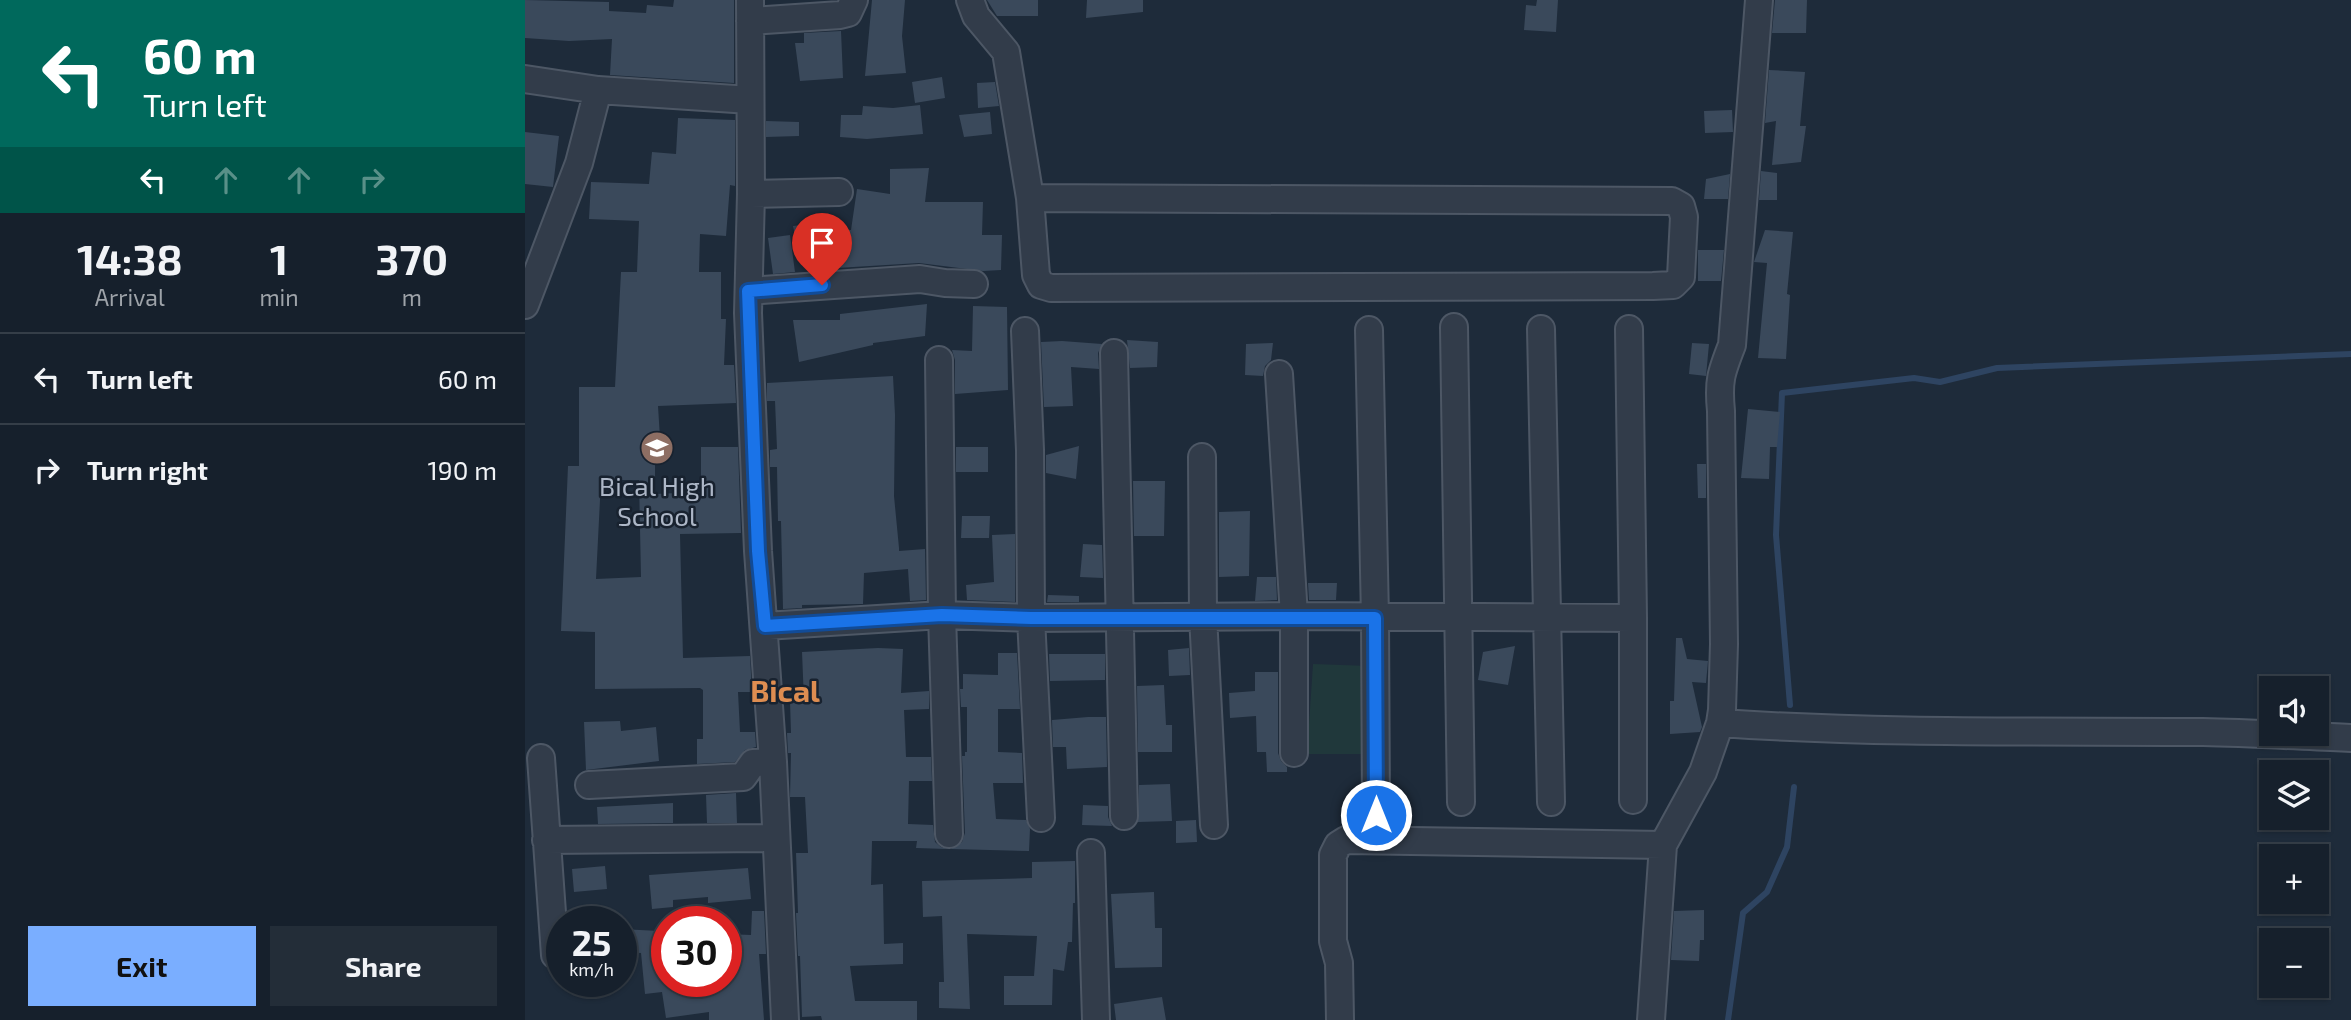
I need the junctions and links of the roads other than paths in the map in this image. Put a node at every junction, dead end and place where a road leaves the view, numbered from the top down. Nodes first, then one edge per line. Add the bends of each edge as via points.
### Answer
1 (854, 0) edge
2 (970, 0) edge
3 (1759, 0) edge
4 (750, 10) edge
5 (525, 79) edge
6 (599, 90) junction
7 (750, 100) junction
8 (839, 192) dead end
9 (751, 194) junction
10 (1030, 198) junction
11 (974, 284) dead end
12 (748, 291) junction
13 (525, 304) edge
14 (1454, 327) dead end
15 (1541, 329) dead end
16 (1629, 329) dead end
17 (1369, 330) dead end
18 (1025, 331) dead end
19 (1114, 352) dead end
20 (939, 360) dead end
21 (1279, 374) dead end
22 (1202, 457) dead end
23 (942, 615) junction
24 (1203, 616) junction
25 (1294, 616) junction
26 (1031, 618) junction
27 (1119, 618) junction
28 (1375, 618) junction
29 (1459, 618) junction
30 (1547, 618) junction
31 (1633, 618) junction
32 (765, 626) junction
33 (1720, 723) junction
34 (2351, 738) edge
35 (1294, 753) dead end
36 (541, 758) dead end
37 (773, 762) junction
38 (589, 785) dead end
39 (1633, 800) dead end
40 (1461, 802) dead end
41 (1551, 802) dead end
42 (1376, 815) dead end
43 (1124, 817) dead end
44 (1041, 818) dead end
45 (1214, 825) dead end
46 (949, 834) dead end
47 (776, 838) junction
48 (545, 840) junction
49 (1663, 845) junction
50 (1091, 853) dead end
51 (551, 906) edge
52 (785, 1020) edge
53 (1096, 1020) edge
54 (1340, 1020) edge
55 (1651, 1020) edge

1 - 4 street via 848,13 840,15
2 - 10 street via 976,16 1006,52
3 - 33 street via 1732,345 1718,387 1724,644
4 - 7 street
5 - 6 street
6 - 7 street
6 - 13 street via 579,163
7 - 9 street
8 - 9 street
9 - 12 street
10 - 10 street via 1036,275 1041,285 1051,288 1653,286 1673,285 1681,277 1684,217 1681,206 1672,201
11 - 12 street via 920,279
12 - 32 street
14 - 29 street
15 - 30 street
16 - 31 street
17 - 28 street
18 - 26 street
19 - 27 street
20 - 23 street
21 - 25 street
22 - 24 street
23 - 26 street
23 - 32 street
23 - 46 street
24 - 25 street
24 - 27 street
24 - 45 street
25 - 28 street
25 - 35 street
26 - 27 street
26 - 44 street
27 - 43 street
28 - 29 street
28 - 42 street
29 - 30 street
29 - 40 street
30 - 31 street
30 - 41 street
31 - 39 street
32 - 37 street
33 - 34 street via 1928,733
33 - 49 street via 1703,772
36 - 48 street
37 - 38 street via 753,764 743,777
37 - 47 street
47 - 48 street
47 - 52 street
48 - 51 street
49 - 54 street via 1346,840 1333,855 1333,941 1339,963
49 - 55 street
50 - 53 street

